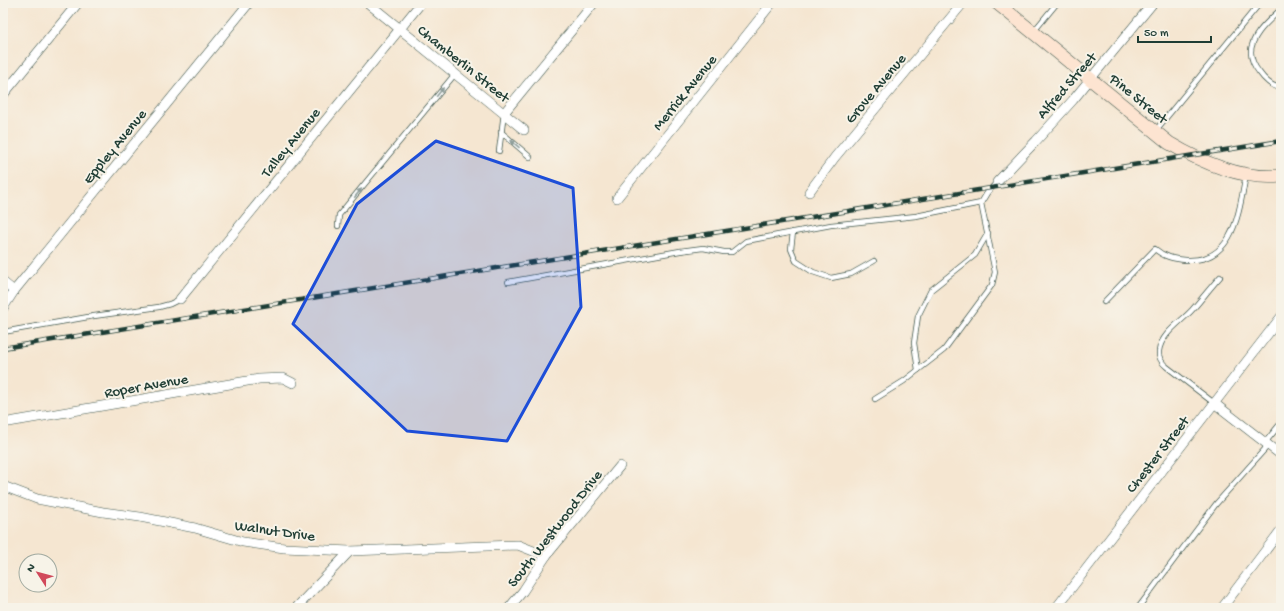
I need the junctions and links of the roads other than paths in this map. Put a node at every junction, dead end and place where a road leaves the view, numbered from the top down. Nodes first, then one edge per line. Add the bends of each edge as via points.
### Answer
1 (78, 3) edge
2 (249, 3) edge
3 (368, 3) edge
4 (422, 3) edge
5 (594, 3) edge
6 (772, 3) edge
7 (964, 3) edge
8 (997, 3) edge
9 (1057, 3) edge
10 (1153, 3) edge
11 (1260, 3) edge
12 (1281, 9) edge
13 (400, 29) junction
14 (1033, 32) junction
15 (455, 74) junction
16 (1090, 80) junction
17 (1281, 88) edge
18 (3, 95) edge
19 (504, 113) junction
20 (524, 130) dead end
21 (1154, 131) junction
22 (501, 132) junction
23 (499, 151) dead end
24 (530, 157) dead end
25 (1246, 174) junction
26 (1281, 176) edge
27 (997, 182) joint
28 (809, 192) dead end
29 (617, 198) dead end
30 (981, 203) junction
31 (338, 226) dead end
32 (793, 232) junction
33 (988, 233) junction
34 (874, 261) dead end
35 (1220, 277) dead end
36 (3, 282) edge
37 (508, 282) dead end
38 (14, 291) junction
39 (180, 299) joint
40 (1104, 302) dead end
41 (3, 308) edge
42 (1281, 317) edge
43 (3, 332) edge
44 (918, 370) junction
45 (293, 383) dead end
46 (875, 399) dead end
47 (1214, 403) junction
48 (1281, 422) edge
49 (3, 424) edge
50 (1266, 444) junction
51 (1281, 455) edge
52 (620, 466) dead end
53 (3, 486) edge
54 (1281, 530) edge
55 (350, 551) junction
56 (546, 556) junction
57 (296, 608) edge
58 (509, 608) edge
59 (1056, 608) edge
60 (1138, 608) edge
61 (1222, 608) edge

1 - 18 street
2 - 38 street, Eppley Avenue
3 - 13 street, Chamberlin Street
4 - 13 street, Talley Avenue
5 - 19 street
6 - 29 street, Merrick Avenue
7 - 28 street, Grove Avenue via 835,157
8 - 14 main road, Pine Street
9 - 14 lane
10 - 16 street, Alfred Street
11 - 21 lane
12 - 17 lane via 1254,38 1251,52 1254,65 1263,78 1276,88
13 - 15 street, Chamberlin Street
13 - 39 street, Talley Avenue
14 - 16 main road, Pine Street
15 - 19 street, Chamberlin Street
31 -> 15 lane via 340,215
16 - 21 main road, Pine Street
16 - 27 street, Alfred Street
19 - 20 street, Chamberlin Street
19 - 22 lane
21 - 25 main road, Pine Street via 1190,156
22 - 23 lane
24 -> 22 lane
25 - 26 main road, Pine Street
25 - 40 lane via 1234,228 1221,249 1195,261 1175,259 1161,254 1156,249
27 - 30 lane
30 - 32 lane via 916,216 831,225
30 - 33 lane
32 - 34 lane via 792,249 796,261 813,272 831,278 851,274
32 - 37 lane via 746,241 732,252 703,248 688,250
33 - 44 lane via 975,255 931,290 918,316 914,343
33 - 44 lane via 995,272 992,285 944,350
35 - 47 lane via 1166,336 1159,352 1161,361 1167,367
36 - 38 street
38 - 41 street, Eppley Avenue
39 - 43 lane via 159,307
42 - 47 street, Chester Street
44 - 46 lane
45 - 49 street, Roper Avenue via 283,378 259,379
47 - 50 street
47 - 59 street, Chester Street
48 - 50 lane
50 - 51 street
50 - 60 lane via 1265,449 1216,504
52 - 56 street, South Westwood Drive
53 - 55 street, Walnut Drive via 37,499 179,525 242,542 284,548
54 - 61 street
55 - 56 street, Walnut Drive via 518,545
55 - 57 street
56 - 58 street, South Westwood Drive

